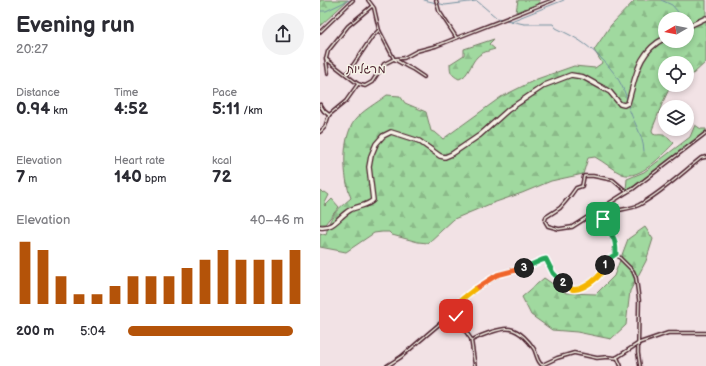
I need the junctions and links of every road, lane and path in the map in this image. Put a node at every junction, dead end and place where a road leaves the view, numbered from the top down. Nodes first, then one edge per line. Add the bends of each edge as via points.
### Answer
1 (353, 0) edge
2 (368, 0) edge
3 (436, 0) edge
4 (553, 0) edge
5 (372, 6) junction
6 (706, 18) edge
7 (694, 24) edge
8 (379, 30) junction
9 (320, 32) edge
10 (456, 37) junction
11 (658, 43) edge
12 (326, 59) junction
13 (394, 59) junction
14 (328, 73) dead end
15 (347, 74) junction
16 (424, 77) dead end
17 (358, 84) junction
18 (320, 105) edge
19 (329, 115) junction
20 (320, 132) edge
21 (706, 133) edge
22 (706, 157) edge
23 (626, 192) junction
24 (320, 227) edge
25 (616, 254) junction
26 (451, 310) junction
27 (706, 333) edge
28 (472, 340) junction
29 (639, 343) junction
30 (617, 357) junction
31 (387, 366) edge
32 (475, 366) edge
33 (621, 366) edge
34 (640, 366) edge

1 - 9 street
2 - 5 street
3 - 10 street via 439,11
4 - 10 street
5 - 8 street
5 - 12 street via 348,26 328,51
6 - 7 main road
8 - 13 street
8 - 15 street
10 - 13 street via 436,46 417,50 404,58
11 - 24 main road via 643,58 633,82 628,104 620,104 610,92 583,77 571,75 545,85 508,110 480,135 445,157 419,141 392,132 383,136 376,144 369,167 373,200 371,203 347,211 329,227
12 - 14 street
12 - 15 street
13 - 16 street
13 - 17 street via 384,64 369,85
15 - 17 street
17 - 19 street via 346,101
18 - 19 street
19 - 20 street via 325,127
21 - 23 street
22 - 25 street via 701,158 640,204 606,214 604,223 615,242
23 - 23 street via 613,180 584,176 582,186 576,188 560,208 546,217 546,224 559,229 572,227
25 - 26 street via 606,261 600,275 578,289 568,288 544,259 497,275 461,299
25 - 29 street via 633,270 636,278
26 - 28 street
26 - 31 street via 443,321
27 - 29 street via 668,333
28 - 30 street via 497,331 511,330 520,334 529,343 542,365 574,353 597,358
28 - 32 street
29 - 30 street
29 - 34 street
30 - 33 street

